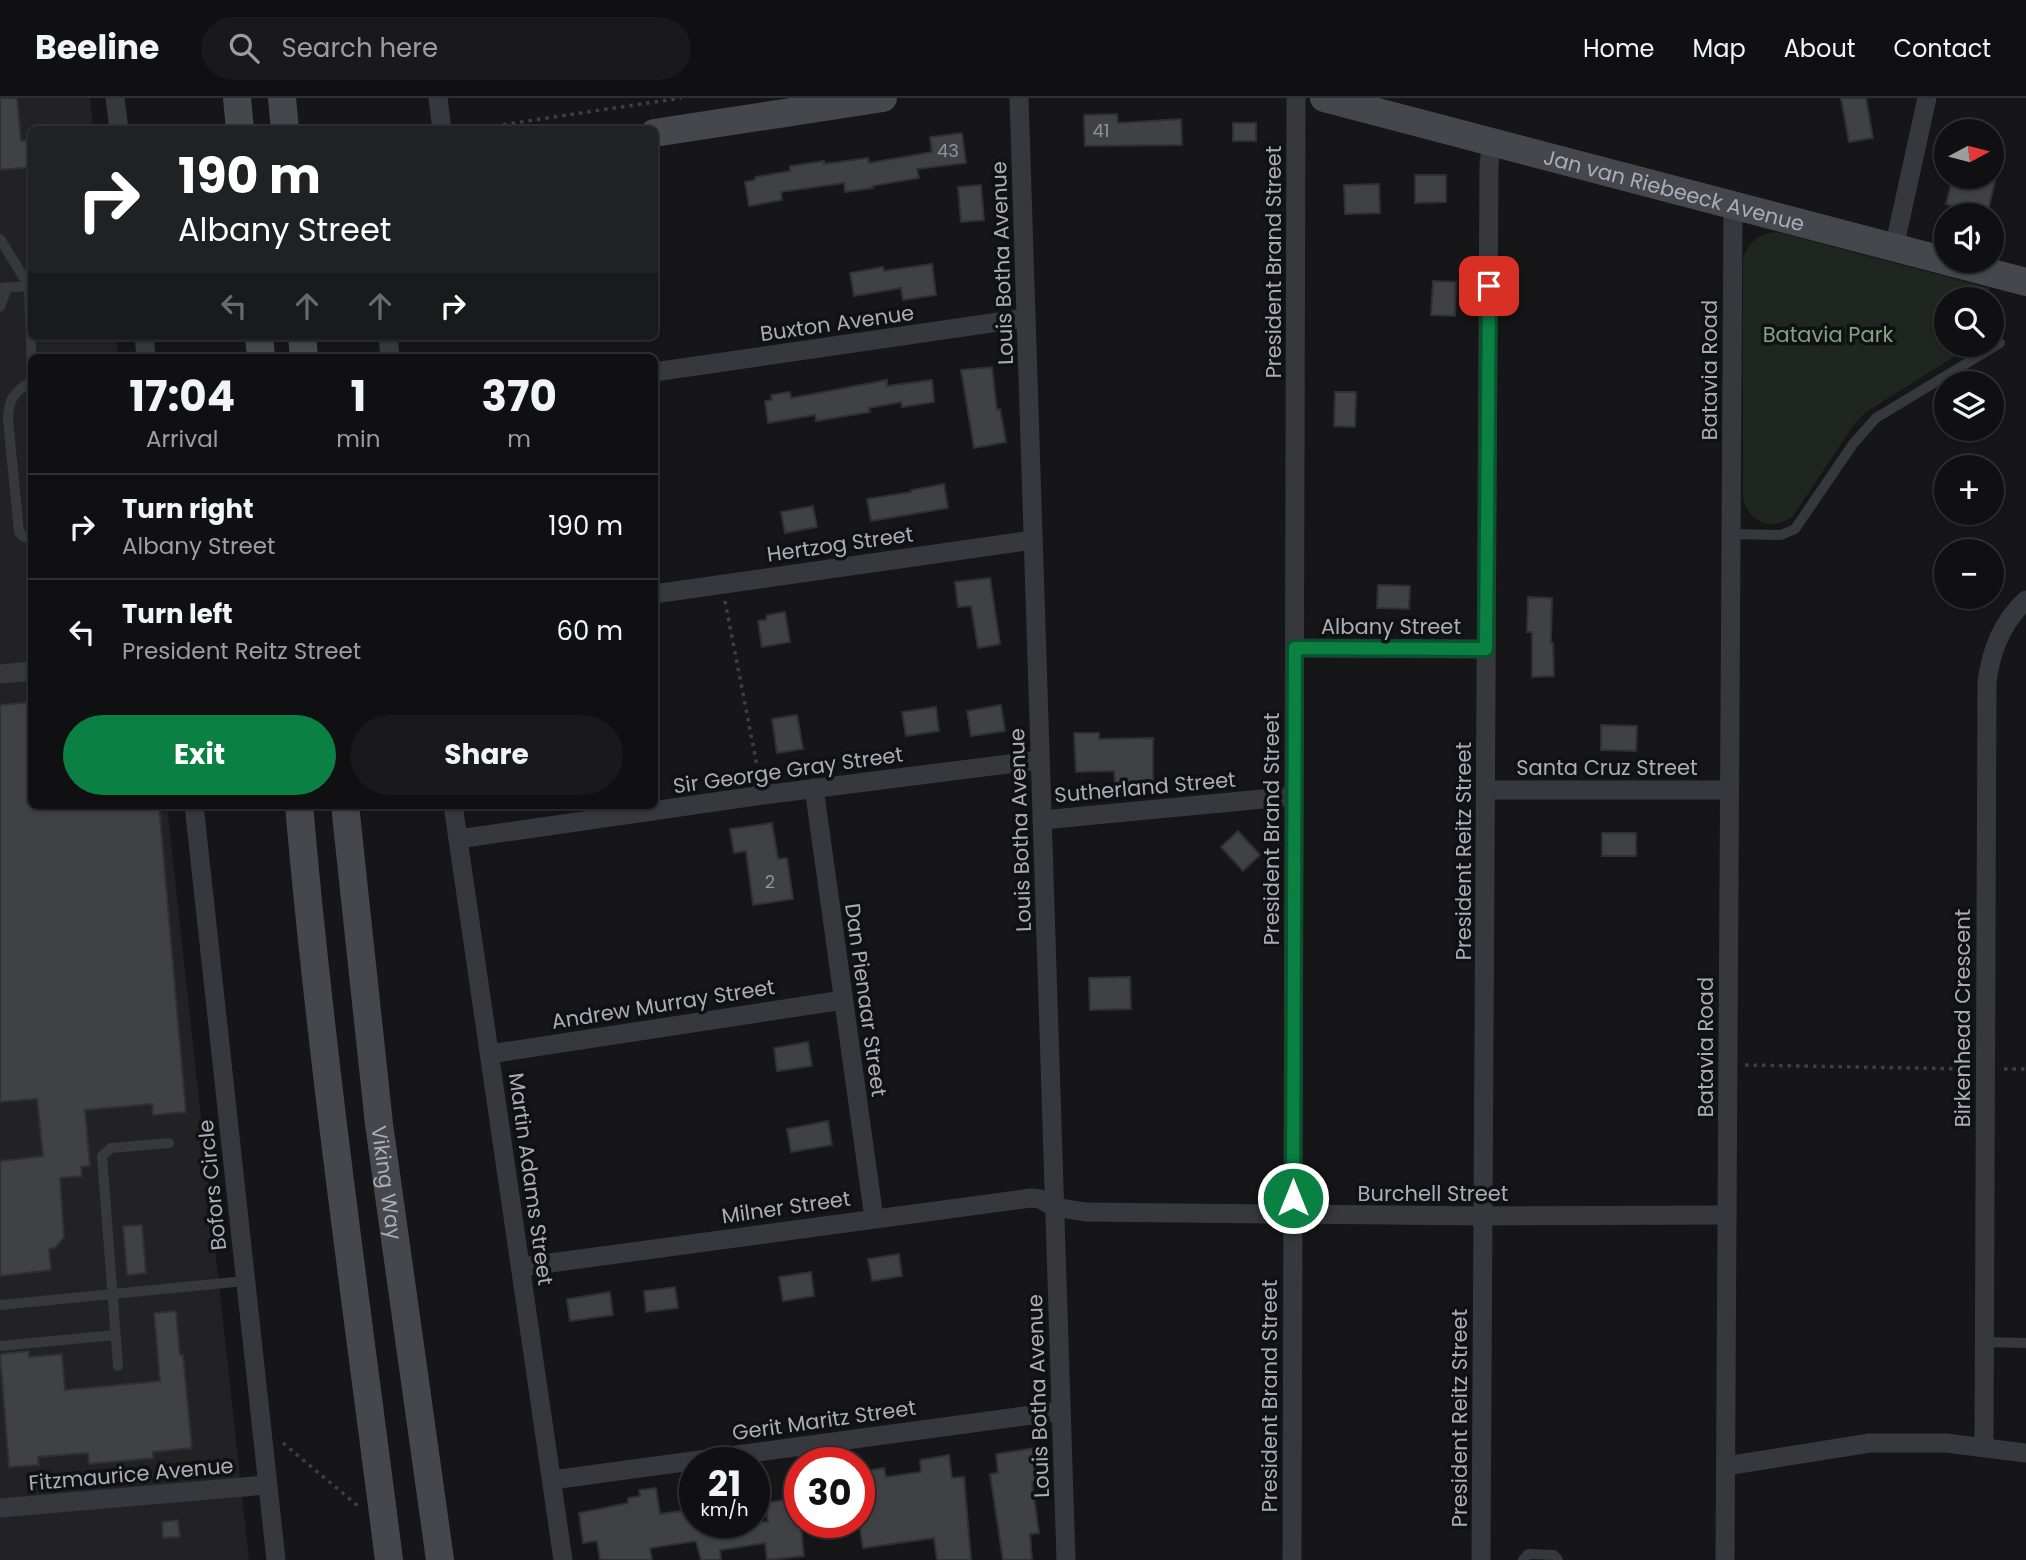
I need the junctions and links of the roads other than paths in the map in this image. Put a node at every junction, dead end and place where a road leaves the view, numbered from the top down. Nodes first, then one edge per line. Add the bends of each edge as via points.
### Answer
1 (115, 98) edge
2 (237, 98) edge
3 (282, 98) edge
4 (438, 98) edge
5 (883, 98) edge
6 (1019, 98) edge
7 (1296, 98) edge
8 (1324, 98) edge
9 (1927, 98) edge
10 (118, 126) edge
11 (240, 126) edge
12 (285, 126) edge
13 (448, 126) edge
14 (658, 132) edge
15 (1492, 142) junction
16 (1733, 206) junction
17 (0, 239) edge
18 (1894, 248) junction
19 (2026, 282) edge
20 (28, 283) edge
21 (28, 286) edge
22 (4, 288) edge
23 (0, 306) edge
24 (1026, 318) junction
25 (1976, 357) edge
26 (658, 371) edge
27 (28, 384) edge
28 (1731, 534) junction
29 (28, 538) edge
30 (1033, 540) junction
31 (658, 593) edge
32 (2026, 600) edge
33 (1295, 648) junction
34 (1486, 649) junction
35 (28, 671) edge
36 (0, 674) edge
37 (1040, 760) junction
38 (814, 788) junction
39 (1486, 790) junction
40 (1729, 790) junction
41 (1294, 796) junction
42 (194, 809) edge
43 (299, 809) edge
44 (345, 809) edge
45 (454, 809) edge
46 (1042, 820) junction
47 (458, 839) junction
48 (844, 1000) junction
49 (490, 1054) junction
50 (169, 1143) dead end
51 (1055, 1207) junction
52 (1293, 1215) junction
53 (1727, 1215) junction
54 (1483, 1216) junction
55 (874, 1218) junction
56 (521, 1267) junction
57 (245, 1281) junction
58 (112, 1294) junction
59 (0, 1305) edge
60 (115, 1335) junction
61 (1984, 1342) junction
62 (2026, 1343) edge
63 (0, 1346) edge
64 (118, 1366) dead end
65 (1062, 1411) junction
66 (1984, 1447) junction
67 (2026, 1452) edge
68 (1726, 1466) junction
69 (552, 1480) junction
70 (266, 1485) junction
71 (0, 1508) edge
72 (276, 1560) edge
73 (389, 1560) edge
74 (440, 1560) edge
75 (563, 1560) edge
76 (1066, 1560) edge
77 (1292, 1560) edge
78 (1481, 1560) edge
79 (1523, 1560) edge
80 (1558, 1560) edge
81 (1726, 1560) edge

1 - 10 street
2 - 11 main road
3 - 12 main road
4 - 13 street
5 - 14 main road
6 - 24 street, Louis Botha Avenue
7 - 33 street, President Brand Street
8 - 15 main road, Jan van Riebeeck Avenue
9 - 18 street
15 - 16 main road, Jan van Riebeeck Avenue
15 - 34 street, President Reitz Street
16 - 18 main road, Jan van Riebeeck Avenue
16 - 28 street, Batavia Road
17 - 20 lane
18 - 19 main road, Jan van Riebeeck Avenue
21 - 22 lane
22 - 23 lane
24 - 26 street, Buxton Avenue
24 - 30 street, Louis Botha Avenue
25 - 28 lane via 1868,425 1795,529 1781,535
27 - 29 lane via 8,404 19,532
28 - 40 street, Batavia Road
30 - 31 street, Hertzog Street
30 - 37 street, Louis Botha Avenue
32 - 61 street, Birkenhead Crescent via 2001,631 1987,682
33 - 34 street, Albany Street
33 - 41 street, President Brand Street
34 - 39 street, President Reitz Street
35 - 36 street
37 - 38 street, Sir George Gray Street
37 - 46 street, Louis Botha Avenue
38 - 47 street, Sir George Gray Street
38 - 48 street, Dan Pienaar Street
39 - 40 street, Santa Cruz Street
39 - 54 street, President Reitz Street
40 - 53 street, Batavia Road
41 - 46 street, Sutherland Street
41 - 52 street, President Brand Street
42 - 57 street, Bofors Circle
43 - 73 main road via 309,925
44 - 74 main road, Viking Way via 379,1124
45 - 47 street, Martin Adams Street
46 - 51 street, Louis Botha Avenue
47 - 49 street, Martin Adams Street
48 - 49 street, Andrew Murray Street
48 - 55 street, Dan Pienaar Street
49 - 56 street, Martin Adams Street
50 - 58 lane via 111,1148 102,1156
51 - 52 street, Burchell Street via 1084,1212
51 - 55 street, Milner Street via 1031,1198
51 - 65 street, Louis Botha Avenue
52 - 54 street, Burchell Street
52 - 77 street, President Brand Street
53 - 54 street, Burchell Street
53 - 68 street, Batavia Road
54 - 78 street, President Reitz Street
55 - 56 street, Milner Street
56 - 69 street, Martin Adams Street
57 - 58 lane
57 - 70 street, Bofors Circle
58 - 59 lane
58 - 60 lane
60 - 63 lane
60 - 64 lane
61 - 62 lane
61 - 66 street, Birkenhead Crescent
65 - 69 street, Gerit Maritz Street
65 - 76 street, Louis Botha Avenue
66 - 67 street
66 - 68 street via 1870,1443
68 - 81 street, Batavia Road
69 - 75 street, Martin Adams Street
70 - 71 street, Fitzmaurice Avenue
70 - 72 street, Bofors Circle
79 - 80 lane via 1528,1554 1554,1555

